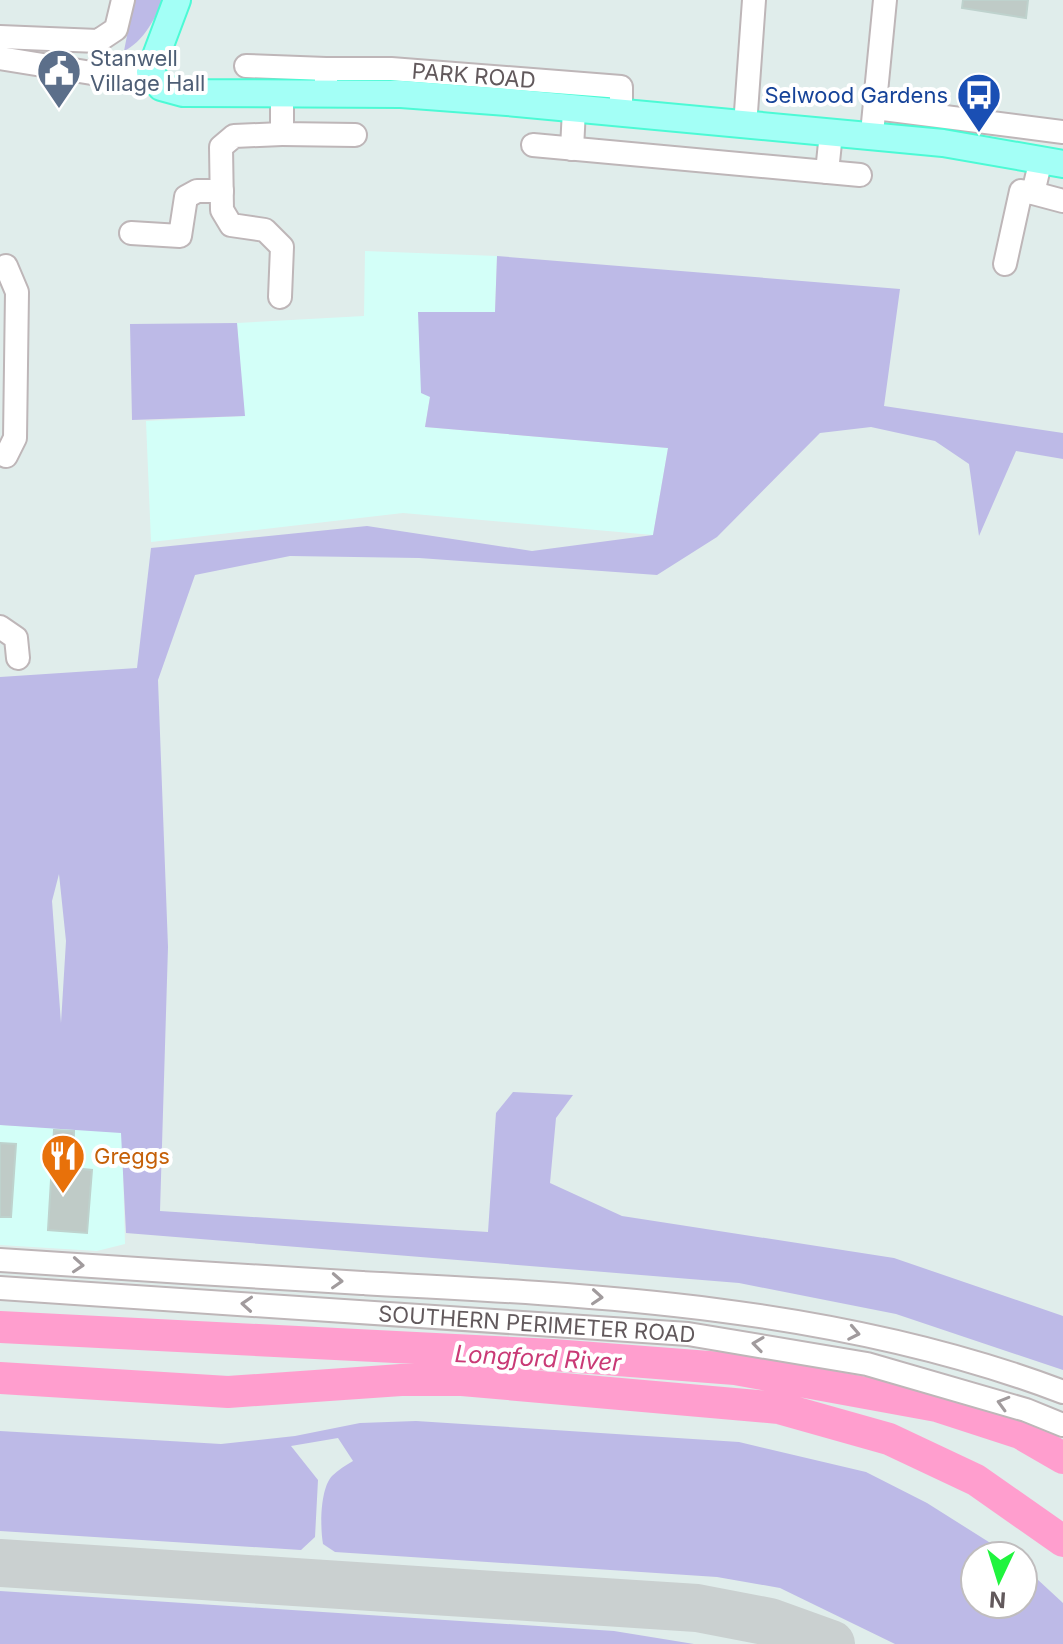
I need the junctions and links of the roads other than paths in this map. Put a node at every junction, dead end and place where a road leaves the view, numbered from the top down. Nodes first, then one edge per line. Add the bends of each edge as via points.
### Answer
1 (123, 0) edge
2 (177, 0) edge
3 (754, 0) edge
4 (885, 0) edge
5 (0, 37) edge
6 (0, 58) edge
7 (246, 66) dead end
8 (150, 72) junction
9 (326, 82) junction
10 (282, 96) junction
11 (875, 108) junction
12 (574, 109) junction
13 (621, 114) junction
14 (745, 126) junction
15 (1063, 132) edge
16 (831, 133) junction
17 (282, 134) junction
18 (355, 135) dead end
19 (872, 137) junction
20 (533, 145) dead end
21 (572, 149) junction
22 (1052, 162) edge
23 (827, 172) junction
24 (860, 175) dead end
25 (222, 191) junction
26 (1033, 193) junction
27 (1063, 201) edge
28 (131, 233) dead end
29 (1005, 264) dead end
30 (6, 266) dead end
31 (280, 297) dead end
32 (7, 392) edge
33 (6, 456) dead end
34 (0, 627) edge
35 (18, 658) dead end
36 (0, 1260) edge
37 (0, 1288) edge
38 (1063, 1392) edge
39 (1063, 1425) edge

1 - 5 street via 116,29 98,41
2 - 8 main road
3 - 14 street
4 - 11 street
6 - 8 street via 104,75
7 - 9 street
8 - 10 main road, PARK ROAD via 161,87 183,93
9 - 10 main road, PARK ROAD
9 - 12 main road, PARK ROAD
9 - 13 street, PARK ROAD via 391,69 621,87
10 - 17 street
11 - 15 street
11 - 19 street
12 - 13 main road, PARK ROAD
12 - 21 street
13 - 14 main road, PARK ROAD
14 - 16 main road, PARK ROAD
16 - 19 main road, PARK ROAD
16 - 23 street
17 - 18 street
17 - 25 street via 234,136 221,147
19 - 22 main road, PARK ROAD
20 - 21 street
21 - 23 street
22 - 26 street
23 - 24 street
25 - 28 street via 197,191 186,197 180,236
25 - 31 street via 222,210 231,225 265,230 282,247
26 - 27 street
26 - 29 street via 1021,191
30 - 32 street via 17,292
32 - 33 street via 15,438
34 - 35 street via 16,638
36 -> 38 street, SOUTHERN PERIMETER ROAD via 491,1290 724,1311 866,1335
39 -> 37 street, SOUTHERN PERIMETER ROAD via 867,1364 688,1334

